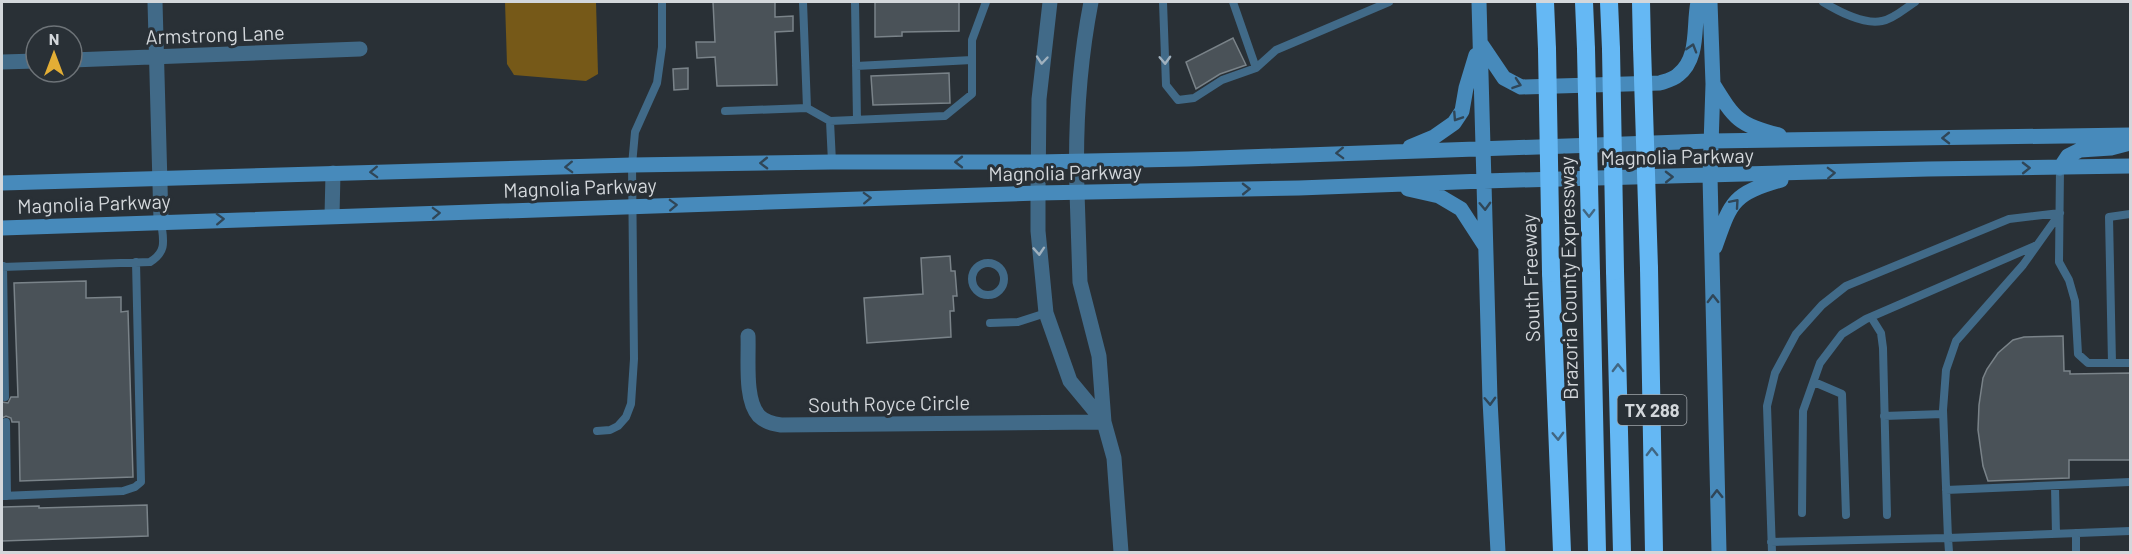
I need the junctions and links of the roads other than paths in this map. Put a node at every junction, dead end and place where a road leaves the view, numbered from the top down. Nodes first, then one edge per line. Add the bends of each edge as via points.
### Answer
1 (155, 2) edge
2 (662, 2) edge
3 (803, 2) edge
4 (855, 2) edge
5 (986, 2) edge
6 (1050, 2) edge
7 (1091, 2) edge
8 (1163, 2) edge
9 (1233, 2) edge
10 (1389, 2) edge
11 (1479, 2) edge
12 (1545, 2) edge
13 (1584, 2) edge
14 (1609, 2) edge
15 (1641, 2) edge
16 (1698, 2) edge
17 (1710, 2) edge
18 (1823, 2) edge
19 (1915, 2) edge
20 (1480, 42) junction
21 (360, 49) dead end
22 (156, 58) junction
23 (84, 60) edge
24 (972, 60) junction
25 (24, 61) edge
26 (2, 62) edge
27 (856, 66) junction
28 (1256, 68) junction
29 (1713, 84) junction
30 (807, 108) junction
31 (725, 111) dead end
32 (857, 120) junction
33 (830, 121) junction
34 (2130, 135) edge
35 (1803, 140) junction
36 (1710, 141) junction
37 (2130, 143) edge
38 (1484, 148) junction
39 (1399, 151) junction
40 (1076, 161) junction
41 (832, 162) junction
42 (1038, 162) junction
43 (632, 165) junction
44 (2130, 166) edge
45 (2060, 168) junction
46 (333, 173) junction
47 (1804, 173) junction
48 (1710, 176) junction
49 (160, 178) junction
50 (1484, 181) junction
51 (2, 183) edge
52 (1387, 185) junction
53 (1077, 192) junction
54 (1038, 193) junction
55 (633, 207) junction
56 (2060, 213) junction
57 (2130, 214) edge
58 (332, 216) junction
59 (161, 221) junction
60 (2, 228) edge
61 (2038, 245) junction
62 (1486, 248) junction
63 (1712, 256) junction
64 (136, 262) junction
65 (2, 267) edge
66 (1046, 312) junction
67 (1871, 317) junction
68 (990, 323) dead end
69 (748, 336) dead end
70 (2112, 363) junction
71 (2130, 363) edge
72 (1814, 382) junction
73 (5, 397) dead end
74 (1943, 414) junction
75 (1884, 416) junction
76 (6, 422) dead end
77 (1104, 422) junction
78 (597, 431) dead end
79 (2130, 482) edge
80 (2055, 486) junction
81 (1946, 490) junction
82 (4, 496) edge
83 (1802, 513) dead end
84 (1846, 515) dead end
85 (1887, 515) dead end
86 (2130, 531) edge
87 (2076, 533) junction
88 (2056, 534) junction
89 (1948, 538) junction
90 (1771, 542) junction
91 (1122, 552) edge
92 (1498, 552) edge
93 (1562, 552) edge
94 (1598, 552) edge
95 (1622, 552) edge
96 (1654, 552) edge
97 (1719, 552) edge
98 (1772, 552) edge
99 (1949, 552) edge
100 (2076, 552) edge

1 - 22 street
2 - 43 lane via 657,83 635,132
3 - 30 lane
4 - 27 lane
5 - 24 lane via 972,39
6 -> 42 street via 1039,99
7 - 40 street via 1083,43
8 -> 28 lane via 1166,85 1178,100 1194,98 1222,80
9 - 28 lane
10 - 28 lane via 1276,50
11 - 20 main road
12 -> 93 highway, South Freeway, bridge
13 -> 94 highway, Brazoria County Expressway, bridge
95 -> 14 highway, bridge
96 -> 15 highway, TX 288, bridge
20 -> 16 main road via 1504,78 1521,87 1660,83 1678,76 1687,65 1695,43
17 - 29 main road
18 - 19 lane via 1839,12 1875,22 1894,16
20 - 38 main road
20 -> 39 main road via 1462,111 1454,123 1434,137
21 - 22 street, Armstrong Lane
22 - 23 street, Armstrong Lane
22 - 49 street
24 - 27 lane
24 - 32 lane via 972,94 945,116
25 - 26 street
27 - 32 lane
29 - 35 main road via 1731,113 1754,129
29 - 36 main road
30 - 31 lane
30 - 33 lane
32 - 33 lane
33 - 41 lane
34 -> 35 main road, Magnolia Parkway
35 - 36 main road, Magnolia Parkway
36 - 38 main road, Magnolia Parkway
36 - 48 main road
37 - 45 main road via 2080,150 2068,156
38 - 39 main road, Magnolia Parkway
38 - 50 main road
39 -> 40 main road, Magnolia Parkway
40 - 42 main road, Magnolia Parkway
40 - 53 street
42 -> 41 main road, Magnolia Parkway
41 -> 43 main road, Magnolia Parkway
42 - 54 street
43 -> 46 main road, Magnolia Parkway
43 - 55 lane
44 - 45 main road, Magnolia Parkway
47 -> 45 main road, Magnolia Parkway
45 - 56 lane
46 - 49 main road, Magnolia Parkway
46 - 58 street
47 - 48 main road, Magnolia Parkway
63 -> 47 main road via 1738,197
50 -> 48 main road, Magnolia Parkway
48 - 63 main road
49 - 51 main road, Magnolia Parkway
49 - 59 street
50 - 52 main road, Magnolia Parkway
50 -> 62 main road
53 -> 52 main road, Magnolia Parkway
52 - 62 main road via 1439,196 1461,208
53 - 54 main road, Magnolia Parkway
53 - 77 street via 1080,282 1099,356
55 -> 54 main road, Magnolia Parkway
54 -> 66 street
58 -> 55 main road, Magnolia Parkway
55 - 78 lane via 631,404 618,426
56 - 61 lane
56 - 70 lane via 2059,262 2075,301 2078,354 2088,363
56 - 90 lane via 2009,219 1846,286 1796,334 1775,373 1767,406
57 - 70 lane via 2109,217
59 -> 58 main road, Magnolia Parkway
59 - 60 main road, Magnolia Parkway
59 - 64 lane via 163,248 159,256 150,262
61 - 67 lane
61 - 74 lane via 1956,342 1946,370
62 -> 92 main road
97 -> 63 main road
64 - 65 lane
64 - 82 lane via 141,482 123,491
65 - 73 lane
66 - 68 lane via 1017,322
66 - 77 street via 1070,381
67 - 72 lane via 1842,334 1820,363
67 - 75 lane via 1881,333
69 - 77 street, South Royce Circle via 753,406 771,423
70 - 71 lane
72 - 83 lane via 1803,411
72 - 84 lane via 1842,394
74 - 75 lane
74 - 81 lane
75 - 85 lane
76 - 82 lane
77 - 91 street via 1114,458
79 - 80 lane
80 - 81 lane
80 - 88 lane
81 - 89 lane
86 - 87 lane
87 - 88 lane
87 - 100 lane
88 - 89 lane
89 - 90 lane
89 - 99 lane
90 - 98 lane

